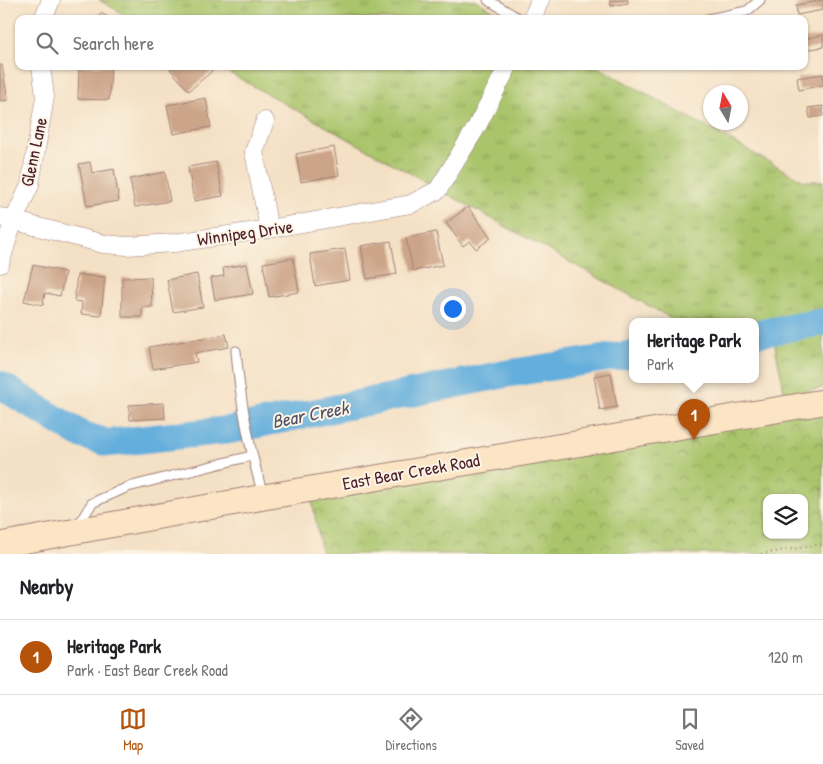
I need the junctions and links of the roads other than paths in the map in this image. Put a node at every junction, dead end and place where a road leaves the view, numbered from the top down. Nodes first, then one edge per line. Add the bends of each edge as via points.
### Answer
1 (50, 0) edge
2 (488, 0) edge
3 (540, 0) edge
4 (760, 0) edge
5 (44, 15) edge
6 (513, 15) edge
7 (534, 15) edge
8 (728, 15) edge
9 (42, 70) edge
10 (506, 70) edge
11 (265, 121) dead end
12 (6, 220) edge
13 (269, 229) junction
14 (0, 264) edge
15 (236, 351) dead end
16 (823, 402) edge
17 (251, 456) junction
18 (264, 497) junction
19 (74, 531) junction
20 (0, 545) edge

1 - 5 street
2 - 6 lane
3 - 7 street
4 - 8 lane via 747,11
9 - 12 street, Glenn Lane via 45,97 30,185
10 - 13 street, Winnipeg Drive via 438,190 412,204
11 - 13 street via 254,152
12 - 13 street, Winnipeg Drive via 104,244 127,246
12 - 14 street, Glenn Lane
15 - 17 lane via 241,408
16 - 18 main road, East Bear Creek Road
17 - 18 lane
17 - 19 lane via 128,487 92,503
18 - 19 main road, East Bear Creek Road
19 - 20 main road, East Bear Creek Road

